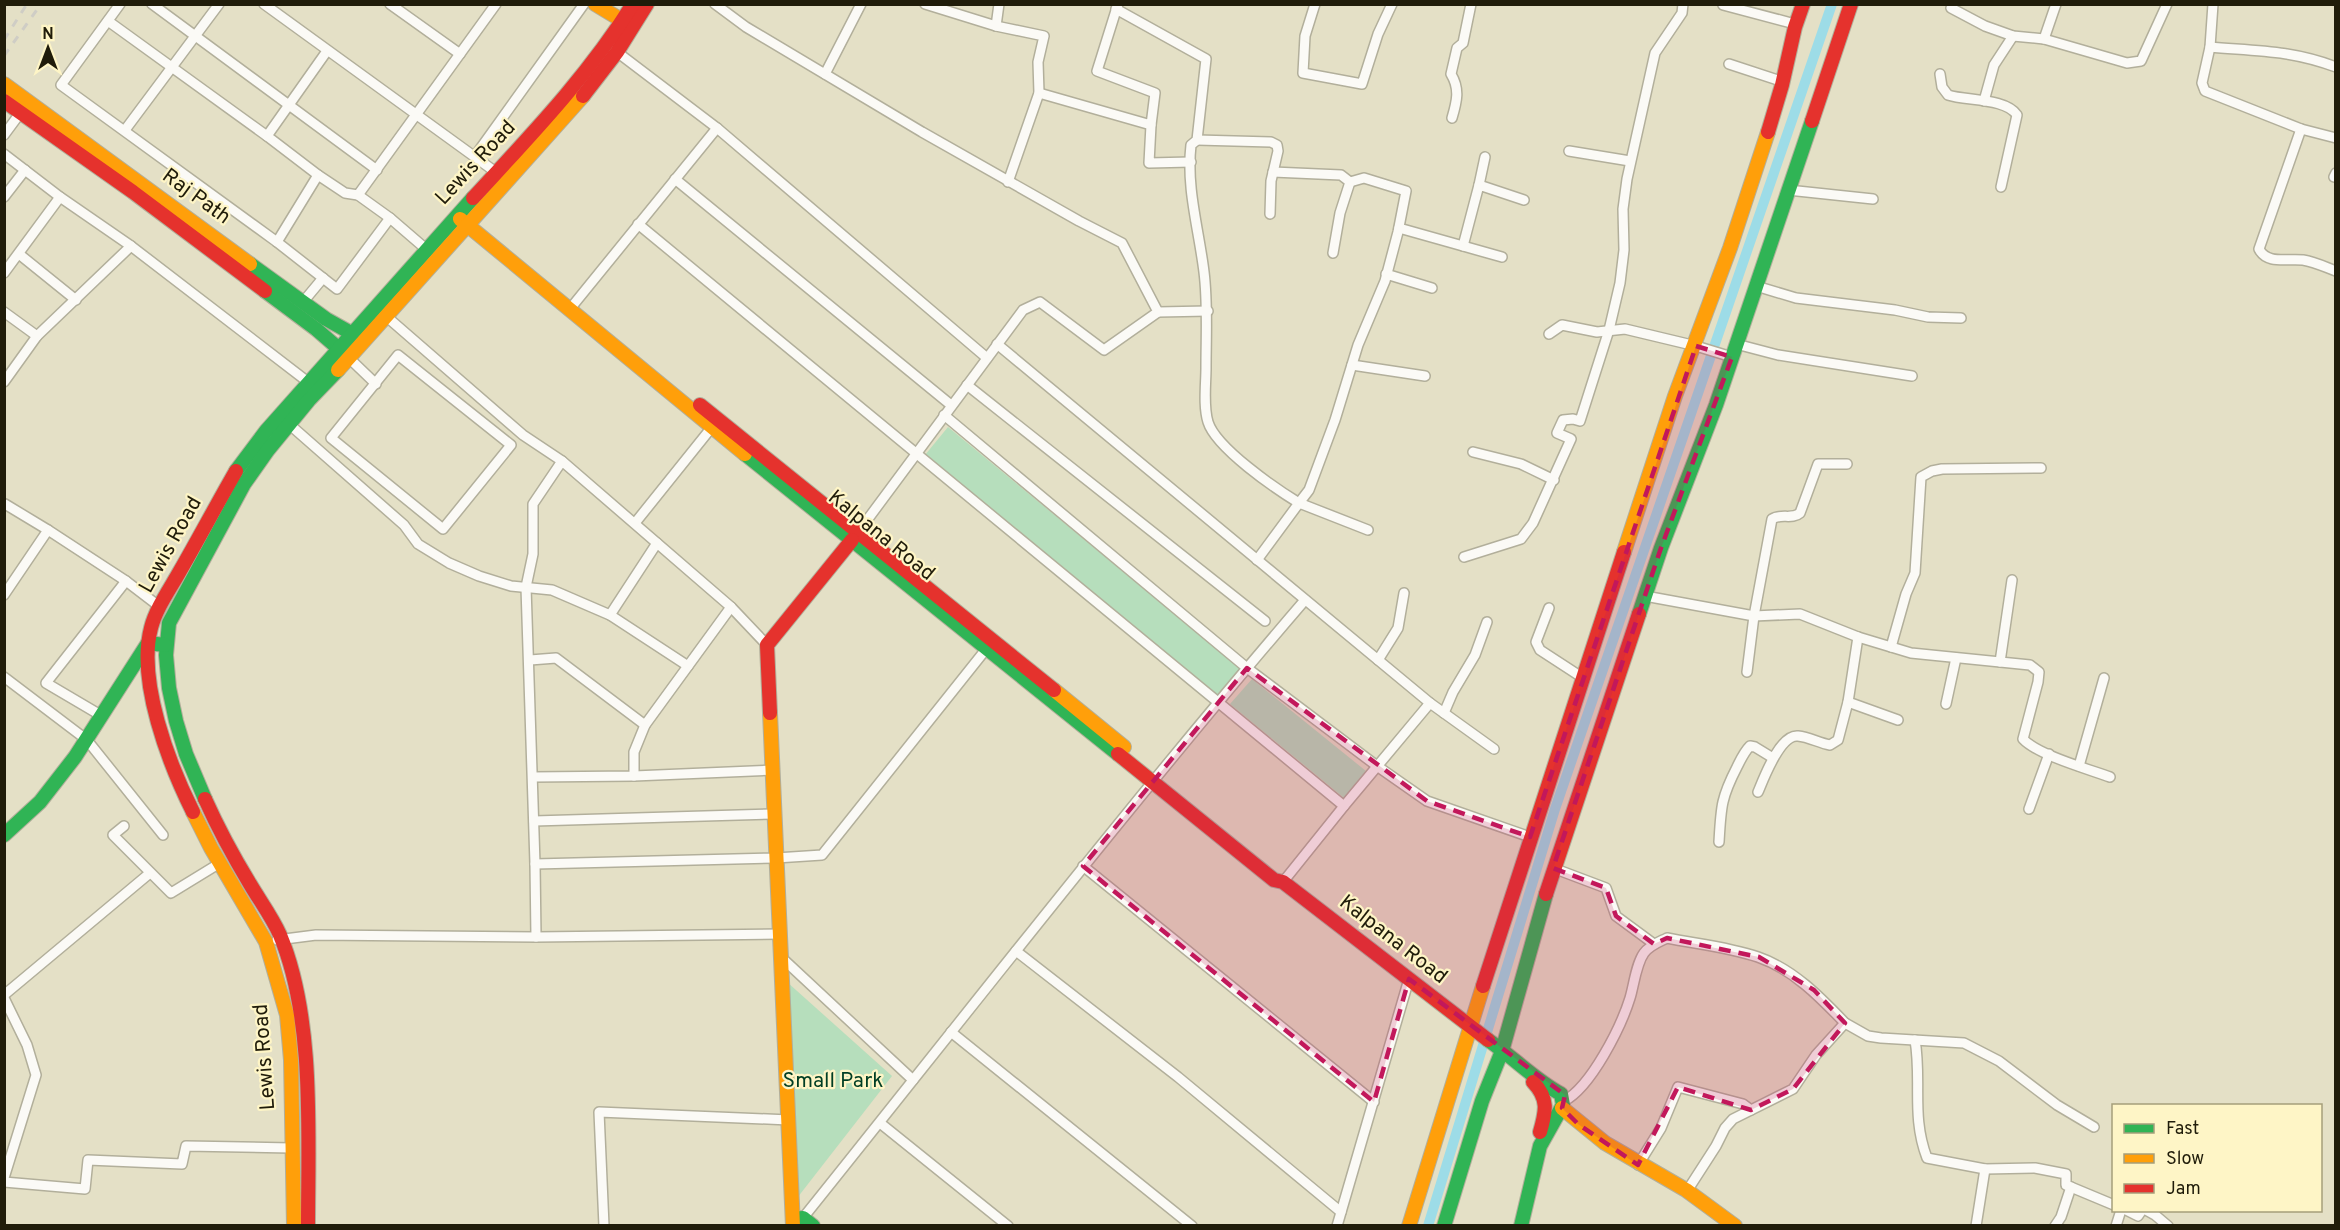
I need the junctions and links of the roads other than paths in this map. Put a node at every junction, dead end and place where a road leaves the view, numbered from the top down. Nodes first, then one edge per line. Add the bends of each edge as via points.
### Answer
1 (120, 4) edge
2 (152, 4) edge
3 (219, 4) edge
4 (264, 4) edge
5 (390, 4) edge
6 (495, 4) edge
7 (584, 4) edge
8 (595, 4) edge
9 (633, 4) edge
10 (647, 4) edge
11 (715, 4) edge
12 (861, 4) edge
13 (925, 4) edge
14 (999, 4) edge
15 (1315, 4) edge
16 (1392, 4) edge
17 (1471, 4) edge
18 (1683, 4) edge
19 (1723, 4) edge
20 (1803, 4) edge
21 (1851, 4) edge
22 (2056, 4) edge
23 (2167, 4) edge
24 (2213, 4) edge
25 (1117, 7) edge
26 (1951, 8) dead end
27 (108, 21) junction
28 (623, 21) junction
29 (1794, 24) junction
30 (996, 26) junction
31 (197, 35) junction
32 (2013, 36) junction
33 (2044, 39) junction
34 (2210, 47) junction
35 (327, 51) junction
36 (618, 52) junction
37 (460, 54) junction
38 (1729, 64) dead end
39 (173, 67) junction
40 (2336, 67) edge
41 (825, 74) junction
42 (1940, 74) dead end
43 (1784, 82) junction
44 (1039, 93) junction
45 (8, 94) edge
46 (1984, 101) junction
47 (291, 104) junction
48 (21, 112) junction
49 (416, 113) junction
50 (1452, 118) dead end
51 (1152, 125) junction
52 (717, 128) junction
53 (2301, 129) junction
54 (125, 130) junction
55 (4, 135) edge
56 (267, 136) junction
57 (2336, 138) edge
58 (1197, 140) junction
59 (1569, 151) dead end
60 (4, 154) edge
61 (475, 156) junction
62 (1485, 157) dead end
63 (1630, 161) junction
64 (1191, 162) junction
65 (25, 170) junction
66 (377, 170) junction
67 (1273, 172) junction
68 (497, 173) junction
69 (318, 175) junction
70 (675, 179) junction
71 (1008, 182) junction
72 (1350, 182) junction
73 (1479, 185) junction
74 (2001, 187) dead end
75 (1788, 190) junction
76 (358, 195) junction
77 (4, 197) edge
78 (60, 197) junction
79 (1873, 199) dead end
80 (1524, 200) dead end
81 (460, 212) junction
82 (1270, 214) dead end
83 (390, 218) junction
84 (472, 222) junction
85 (638, 224) junction
86 (1399, 228) junction
87 (277, 242) junction
88 (130, 246) junction
89 (1463, 246) junction
90 (426, 249) junction
91 (1333, 253) dead end
92 (19, 254) junction
93 (1502, 257) dead end
94 (2336, 271) edge
95 (4, 273) edge
96 (1386, 274) junction
97 (323, 278) junction
98 (1756, 286) junction
99 (1432, 288) dead end
100 (76, 300) junction
101 (303, 302) junction
102 (574, 304) junction
103 (376, 305) junction
104 (1208, 311) junction
105 (4, 312) edge
106 (1158, 312) junction
107 (387, 317) junction
108 (1961, 318) dead end
109 (321, 324) junction
110 (1610, 330) junction
111 (351, 333) junction
112 (1549, 333) dead end
113 (37, 336) junction
114 (997, 344) junction
115 (362, 345) junction
116 (1701, 348) junction
117 (1729, 352) junction
118 (344, 353) junction
119 (987, 358) junction
120 (1352, 365) junction
121 (322, 368) junction
122 (1425, 376) dead end
123 (1912, 376) dead end
124 (4, 382) edge
125 (308, 382) junction
126 (376, 384) junction
127 (967, 385) junction
128 (951, 405) junction
129 (944, 415) junction
130 (289, 424) junction
131 (712, 427) junction
132 (916, 452) junction
133 (1473, 452) dead end
134 (562, 460) junction
135 (1847, 464) dead end
136 (2041, 468) dead end
137 (1554, 480) junction
138 (1299, 503) junction
139 (4, 505) edge
140 (635, 523) junction
141 (48, 530) junction
142 (1368, 530) dead end
143 (856, 535) junction
144 (657, 543) junction
145 (1464, 557) dead end
146 (1257, 560) junction
147 (2012, 580) dead end
148 (126, 581) junction
149 (526, 587) junction
150 (1404, 593) dead end
151 (4, 595) edge
152 (1645, 596) junction
153 (1305, 600) junction
154 (160, 607) junction
155 (731, 607) junction
156 (1549, 608) dead end
157 (610, 615) junction
158 (1754, 616) junction
159 (1265, 621) dead end
160 (1487, 622) dead end
161 (1858, 637) junction
162 (148, 643) junction
163 (165, 645) junction
164 (767, 645) junction
165 (1891, 647) junction
166 (987, 648) junction
167 (1956, 658) junction
168 (530, 660) junction
169 (1378, 660) junction
170 (2000, 663) junction
171 (688, 666) junction
172 (1247, 668) junction
173 (1747, 672) dead end
174 (4, 677) edge
175 (1583, 678) junction
176 (2104, 678) dead end
177 (1217, 702) junction
178 (1848, 702) junction
179 (1430, 703) junction
180 (1946, 704) dead end
181 (1444, 713) junction
182 (102, 716) junction
183 (1898, 720) dead end
184 (645, 725) junction
185 (87, 740) junction
186 (1494, 749) dead end
187 (2049, 754) junction
188 (1773, 758) junction
189 (1377, 766) junction
190 (2079, 766) junction
191 (773, 770) junction
192 (634, 776) junction
193 (533, 777) junction
194 (2110, 777) dead end
195 (1155, 778) junction
196 (1758, 792) dead end
197 (1344, 806) junction
198 (2029, 810) dead end
199 (774, 814) junction
200 (534, 821) junction
201 (124, 826) dead end
202 (1719, 834) dead end
203 (5, 835) edge
204 (163, 835) dead end
205 (1530, 837) junction
206 (776, 858) junction
207 (220, 863) junction
208 (536, 864) junction
209 (1083, 866) junction
210 (1553, 868) junction
211 (150, 873) junction
212 (1283, 882) junction
213 (781, 934) junction
214 (536, 937) junction
215 (282, 939) junction
216 (266, 942) junction
217 (1654, 944) junction
218 (1016, 951) junction
219 (782, 958) junction
220 (1409, 979) junction
221 (4, 997) edge
222 (1845, 1023) junction
223 (1473, 1029) junction
224 (951, 1032) junction
225 (1916, 1040) junction
226 (1498, 1048) junction
227 (913, 1080) junction
228 (1374, 1102) junction
229 (1546, 1107) junction
230 (1562, 1107) junction
231 (1751, 1110) junction
232 (789, 1120) junction
233 (879, 1123) junction
234 (2094, 1127) dead end
235 (1540, 1146) junction
236 (291, 1148) junction
237 (1638, 1165) junction
238 (1984, 1169) junction
239 (4, 1178) edge
240 (4, 1182) edge
241 (2071, 1187) junction
242 (1687, 1191) junction
243 (2112, 1204) edge
244 (1341, 1212) junction
245 (2123, 1212) edge
246 (2129, 1212) edge
247 (2142, 1212) edge
248 (2147, 1212) edge
249 (800, 1222) edge
250 (294, 1226) edge
251 (308, 1226) edge
252 (604, 1226) edge
253 (1008, 1226) edge
254 (1192, 1226) edge
255 (1337, 1226) edge
256 (1408, 1226) edge
257 (1444, 1226) edge
258 (1521, 1226) edge
259 (1735, 1226) edge
260 (1976, 1226) edge
261 (2055, 1226) edge
262 (2116, 1226) edge
263 (2168, 1226) edge

1 - 27 street
2 - 31 street
3 - 31 street
4 - 35 street
5 - 37 street
6 - 37 street
7 - 61 street
8 - 28 street
9 - 28 street, Lewis Road
10 - 36 street, Lewis Road
11 - 41 street
12 - 41 street
13 - 30 street
14 - 30 street
15 - 16 street via 1305,36 1303,73 1362,84
17 - 50 street via 1451,74 1458,96
18 - 63 street via 1682,13 1655,53
19 - 29 street
20 - 29 street
21 - 75 street
22 - 33 street
23 - 33 street via 2145,54 2136,63
24 - 34 street
25 - 51 street via 1096,71 1155,93
25 - 58 street via 1206,59
26 - 32 street
27 - 39 street
27 - 54 street via 61,85
28 - 68 street, Lewis Road via 565,98
29 - 43 street
30 - 44 street via 1044,36 1038,62
31 - 39 street
31 - 47 street
32 - 33 street
32 - 46 street via 1994,65
34 - 40 street via 2288,52
34 - 53 street via 2202,83 2205,91
35 - 47 street
35 - 49 street
36 - 52 street
36 - 84 street, Lewis Road
37 - 49 street
38 - 43 street
39 - 54 street
39 - 56 street
41 - 71 street
42 - 46 street via 1948,95
43 - 116 street
44 - 51 street
44 - 71 street
45 - 48 street, Raj Path
45 - 101 street, Raj Path
46 - 74 street via 2010,108 2017,115
47 - 56 street
47 - 66 street
48 - 55 street
48 - 109 street, Raj Path
49 - 61 street
49 - 66 street
51 - 64 street via 1149,163
52 - 70 street
52 - 119 street
53 - 57 street
53 - 94 street via 2259,249 2272,259 2301,260
54 - 87 street
56 - 69 street
58 - 64 street via 1191,145
58 - 67 street via 1271,142 1278,151
59 - 63 street
60 - 65 street
61 - 68 street
62 - 73 street
63 - 110 street via 1623,209 1624,250
64 - 104 street via 1191,194
65 - 77 street
65 - 78 street
66 - 76 street
67 - 72 street via 1341,175
67 - 82 street
68 - 81 street, Lewis Road
69 - 76 street via 345,193
69 - 87 street
70 - 85 street
70 - 128 street
71 - 106 street via 1122,243
72 - 86 street via 1364,178 1406,191
72 - 91 street
73 - 80 street
73 - 89 street
75 - 79 street
75 - 98 street
76 - 83 street
78 - 88 street
78 - 92 street
81 - 84 street, Kalpana Road
81 - 90 street, Lewis Road
83 - 90 street
83 - 97 street via 337,289
84 - 102 street, Kalpana Road
84 - 107 street, Lewis Road
84 - 131 street, Kalpana Road
85 - 102 street
85 - 132 street
86 - 89 street
86 - 96 street
87 - 97 street
88 - 100 street
88 - 125 street
89 - 93 street
90 - 103 street, Lewis Road
92 - 95 street
92 - 100 street
96 - 99 street
96 - 120 street
97 - 101 street
98 - 108 street via 1796,298
98 - 117 street
100 - 113 street
101 - 109 street, Raj Path
102 - 143 street, Kalpana Road
103 - 109 street
103 - 111 street, Lewis Road
104 - 106 street
104 - 138 street via 1208,423 1226,447 1267,483
105 - 113 street
106 - 114 street via 1104,350 1040,302 1023,310
107 - 115 street, Lewis Road
107 - 134 street via 523,435
109 - 111 street, Raj Path
109 - 118 street, Raj Path
109 - 121 street
110 - 112 street via 1597,332 1563,325
110 - 116 street via 1625,329
110 - 137 street via 1580,421 1563,420 1557,432 1571,438
111 - 115 street, Raj Path
111 - 118 street, Lewis Road
113 - 124 street
114 - 119 street
114 - 146 street
115 - 118 street, Lewis Road
116 - 117 street
116 - 175 street via 1675,396
117 - 123 street via 1779,355
117 - 152 street via 1716,405 1677,500
118 - 121 street, Lewis Road
118 - 126 street
118 - 130 street, Lewis Road
119 - 127 street
120 - 122 street
120 - 138 street via 1309,490
121 - 125 street, Lewis Road
125 - 154 street, Lewis Road via 238,468
126 - 126 street via 331,438 443,530 511,445 398,355
127 - 128 street
127 - 159 street
128 - 129 street
129 - 132 street
129 - 172 street
130 - 149 street via 404,525 418,544 479,576
130 - 163 street, Lewis Road via 244,484 180,602
131 - 140 street
131 - 143 street, Kalpana Road
132 - 143 street
132 - 177 street
133 - 137 street via 1521,464
134 - 140 street
134 - 149 street via 533,504 533,554
135 - 158 street via 1818,464 1800,513 1772,519
136 - 165 street via 1942,469 1921,477 1915,573
137 - 145 street via 1533,524 1521,539
138 - 142 street
138 - 146 street
139 - 141 street
140 - 144 street
141 - 148 street
141 - 151 street
143 - 164 street
143 - 166 street, Kalpana Road
143 - 195 street, Kalpana Road
144 - 155 street
144 - 157 street
146 - 153 street
147 - 170 street
148 - 154 street
148 - 182 street via 46,683
149 - 157 street via 552,590
149 - 168 street
150 - 169 street via 1398,628
152 - 158 street
152 - 210 street
153 - 169 street
153 - 172 street
154 - 162 street, Lewis Road
155 - 164 street
155 - 171 street
156 - 175 street via 1536,642 1540,650
157 - 171 street
158 - 161 street via 1800,614
158 - 173 street
160 - 181 street via 1475,655
161 - 165 street
161 - 178 street
162 - 163 street
162 - 182 street
162 - 207 street, Lewis Road via 153,704 164,745
163 - 215 street, Lewis Road via 176,722 194,775 212,815
164 - 191 street
165 - 167 street
166 - 195 street, Kalpana Road
166 - 206 street via 822,855
167 - 170 street
167 - 180 street
168 - 184 street via 556,658
168 - 193 street
169 - 179 street
170 - 187 street via 2030,665 2038,672 2023,738
171 - 184 street
172 - 177 street
172 - 189 street
174 - 185 street
175 - 205 street
176 - 190 street
177 - 195 street
177 - 197 street
178 - 183 street
178 - 188 street via 1835,743 1793,736
179 - 181 street
179 - 189 street
181 - 186 street
182 - 185 street
184 - 192 street via 634,752
185 - 203 street via 39,802
185 - 204 street
187 - 190 street
187 - 198 street
188 - 196 street
188 - 202 street via 1755,747 1748,748 1724,792
189 - 197 street
189 - 205 street via 1427,801
190 - 194 street
191 - 192 street
191 - 199 street
192 - 193 street
193 - 200 street
195 - 209 street
195 - 212 street, Kalpana Road via 1274,880
197 - 212 street
199 - 200 street
199 - 206 street
200 - 208 street
201 - 211 street via 113,835
205 - 223 street
206 - 208 street
206 - 213 street
207 - 211 street via 171,893
207 - 216 street, Lewis Road
208 - 214 street
209 - 218 street
209 - 228 street
210 - 217 street via 1606,888 1616,916
210 - 226 street
211 - 221 street
212 - 220 street, Kalpana Road
213 - 214 street
213 - 219 street
214 - 215 street via 316,935
215 - 216 street
215 - 251 street, Lewis Road via 294,979 303,1045
216 - 236 street, Lewis Road via 287,1015
217 - 222 street via 1667,938 1759,957 1814,990
217 - 230 street via 1643,954 1614,1036 1583,1087
218 - 224 street
218 - 244 street via 1178,1077
219 - 227 street
219 - 232 street
220 - 223 street, Kalpana Road
220 - 228 street
221 - 239 street via 27,1045 36,1075
222 - 225 street via 1868,1036
222 - 231 street via 1793,1089
223 - 226 street, Kalpana Road
223 - 256 street
224 - 227 street
224 - 254 street
225 - 234 street via 1964,1043 1999,1062 2056,1105
225 - 238 street via 1918,1128 1927,1158
226 - 229 street via 1540,1089
226 - 230 street via 1561,1094
226 - 257 street
227 - 233 street
228 - 244 street
229 - 230 street via 1553,1112
229 - 235 street via 1538,1136
230 - 235 street
230 - 237 street via 1596,1138
231 - 237 street via 1743,1104 1678,1087 1661,1128
231 - 242 street via 1725,1128
232 - 249 street
232 - 252 street via 599,1112
233 - 249 street
233 - 253 street
235 - 258 street
236 - 240 street via 186,1146 182,1164 88,1160 85,1190
236 - 250 street, Lewis Road
237 - 242 street
238 - 241 street via 2035,1168 2066,1174 2066,1185
238 - 260 street
241 - 243 street
241 - 261 street
242 - 259 street
244 - 255 street
245 - 262 street
246 - 247 street via 2138,1216
248 - 263 street

